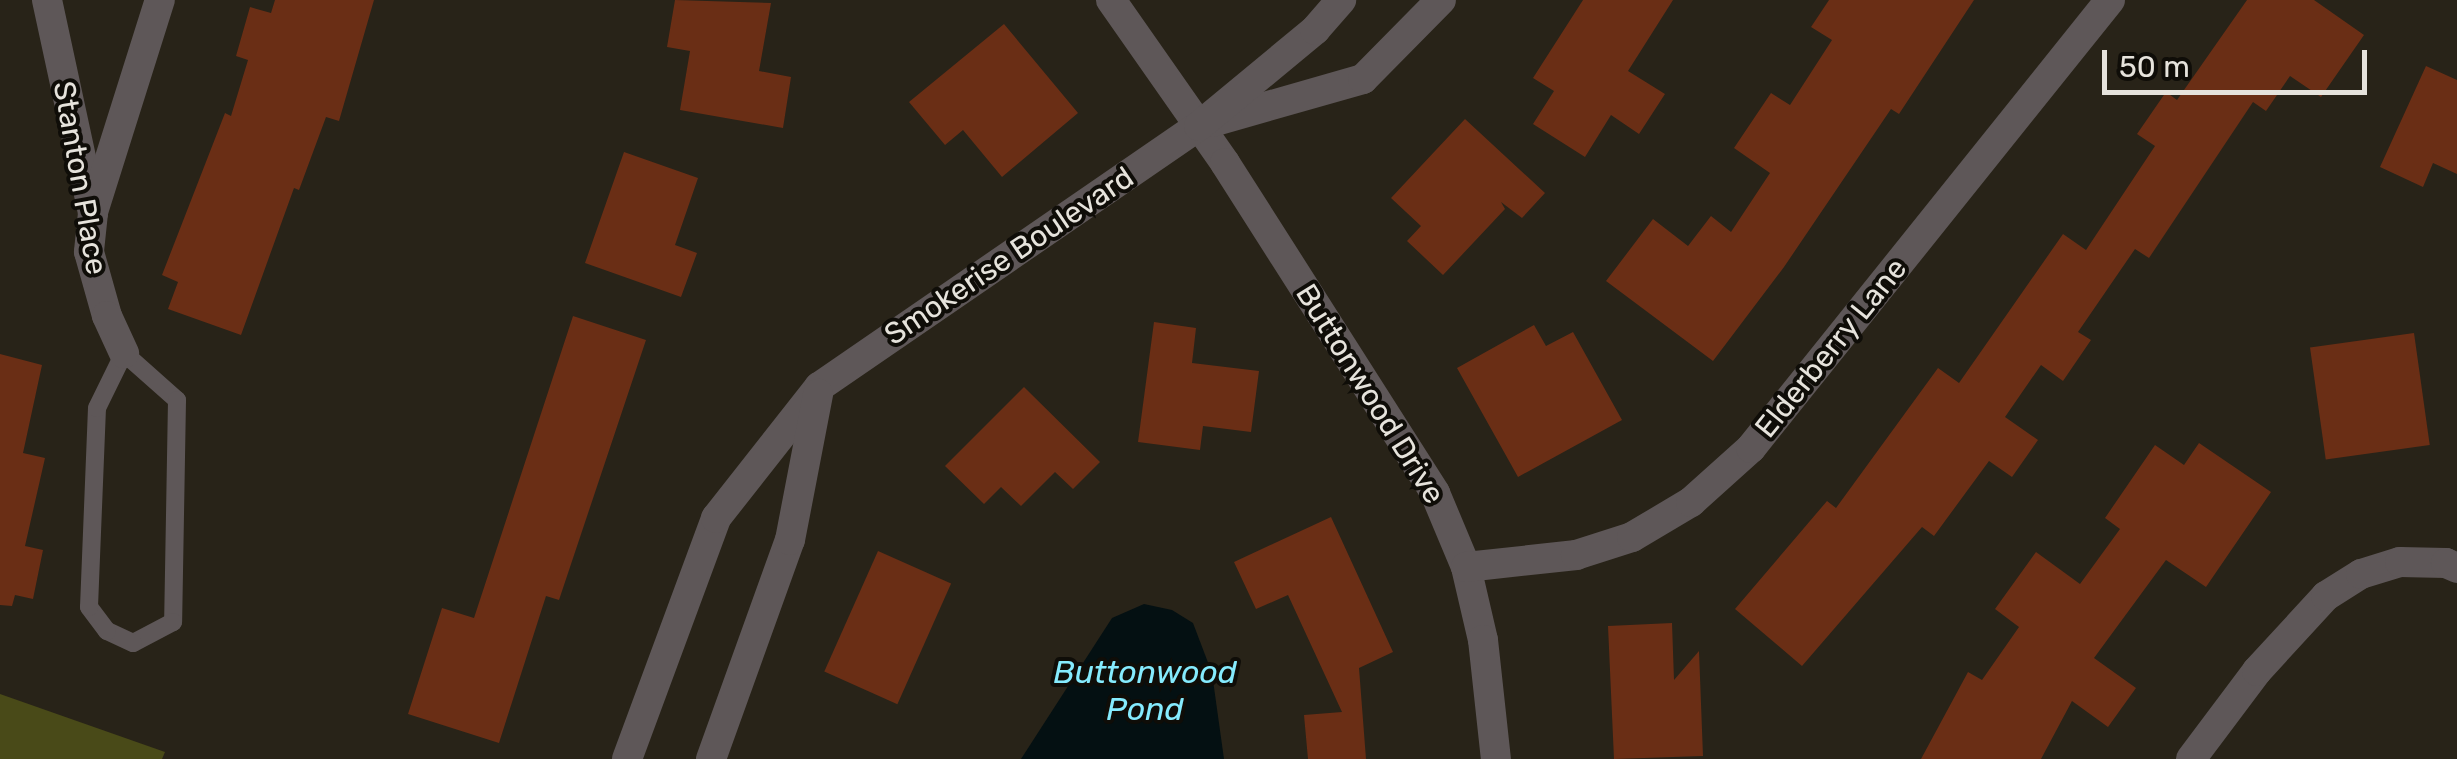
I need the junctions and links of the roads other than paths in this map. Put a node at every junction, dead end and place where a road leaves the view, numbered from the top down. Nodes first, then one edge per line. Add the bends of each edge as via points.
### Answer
1 (47, 0) edge
2 (160, 0) edge
3 (1111, 0) edge
4 (1342, 0) edge
5 (1442, 0) edge
6 (2110, 0) edge
7 (1199, 126) junction
8 (92, 213) junction
9 (124, 354) junction
10 (819, 387) junction
11 (1466, 567) junction
12 (2457, 568) edge
13 (626, 759) edge
14 (710, 759) edge
15 (1496, 759) edge
16 (2191, 759) edge

1 - 8 street, Stanton Place
2 - 8 street
3 - 7 street, Buttonwood Drive
4 - 7 street, Smokerise Boulevard
5 - 7 street, Smokerise Boulevard via 1363,79
6 - 11 street, Elderberry Lane via 1750,448 1692,502 1632,537 1576,555
7 - 10 street, Smokerise Boulevard
7 - 11 street, Buttonwood Drive via 1435,492
8 - 9 street, Stanton Place via 90,252
9 - 9 lane via 177,400 173,622 133,643 107,631 90,606 97,408
10 - 13 street, Smokerise Boulevard via 716,518
10 - 14 street via 790,540
11 - 15 street, Buttonwood Drive via 1483,640
12 - 16 street via 2400,562 2326,596 2257,671

